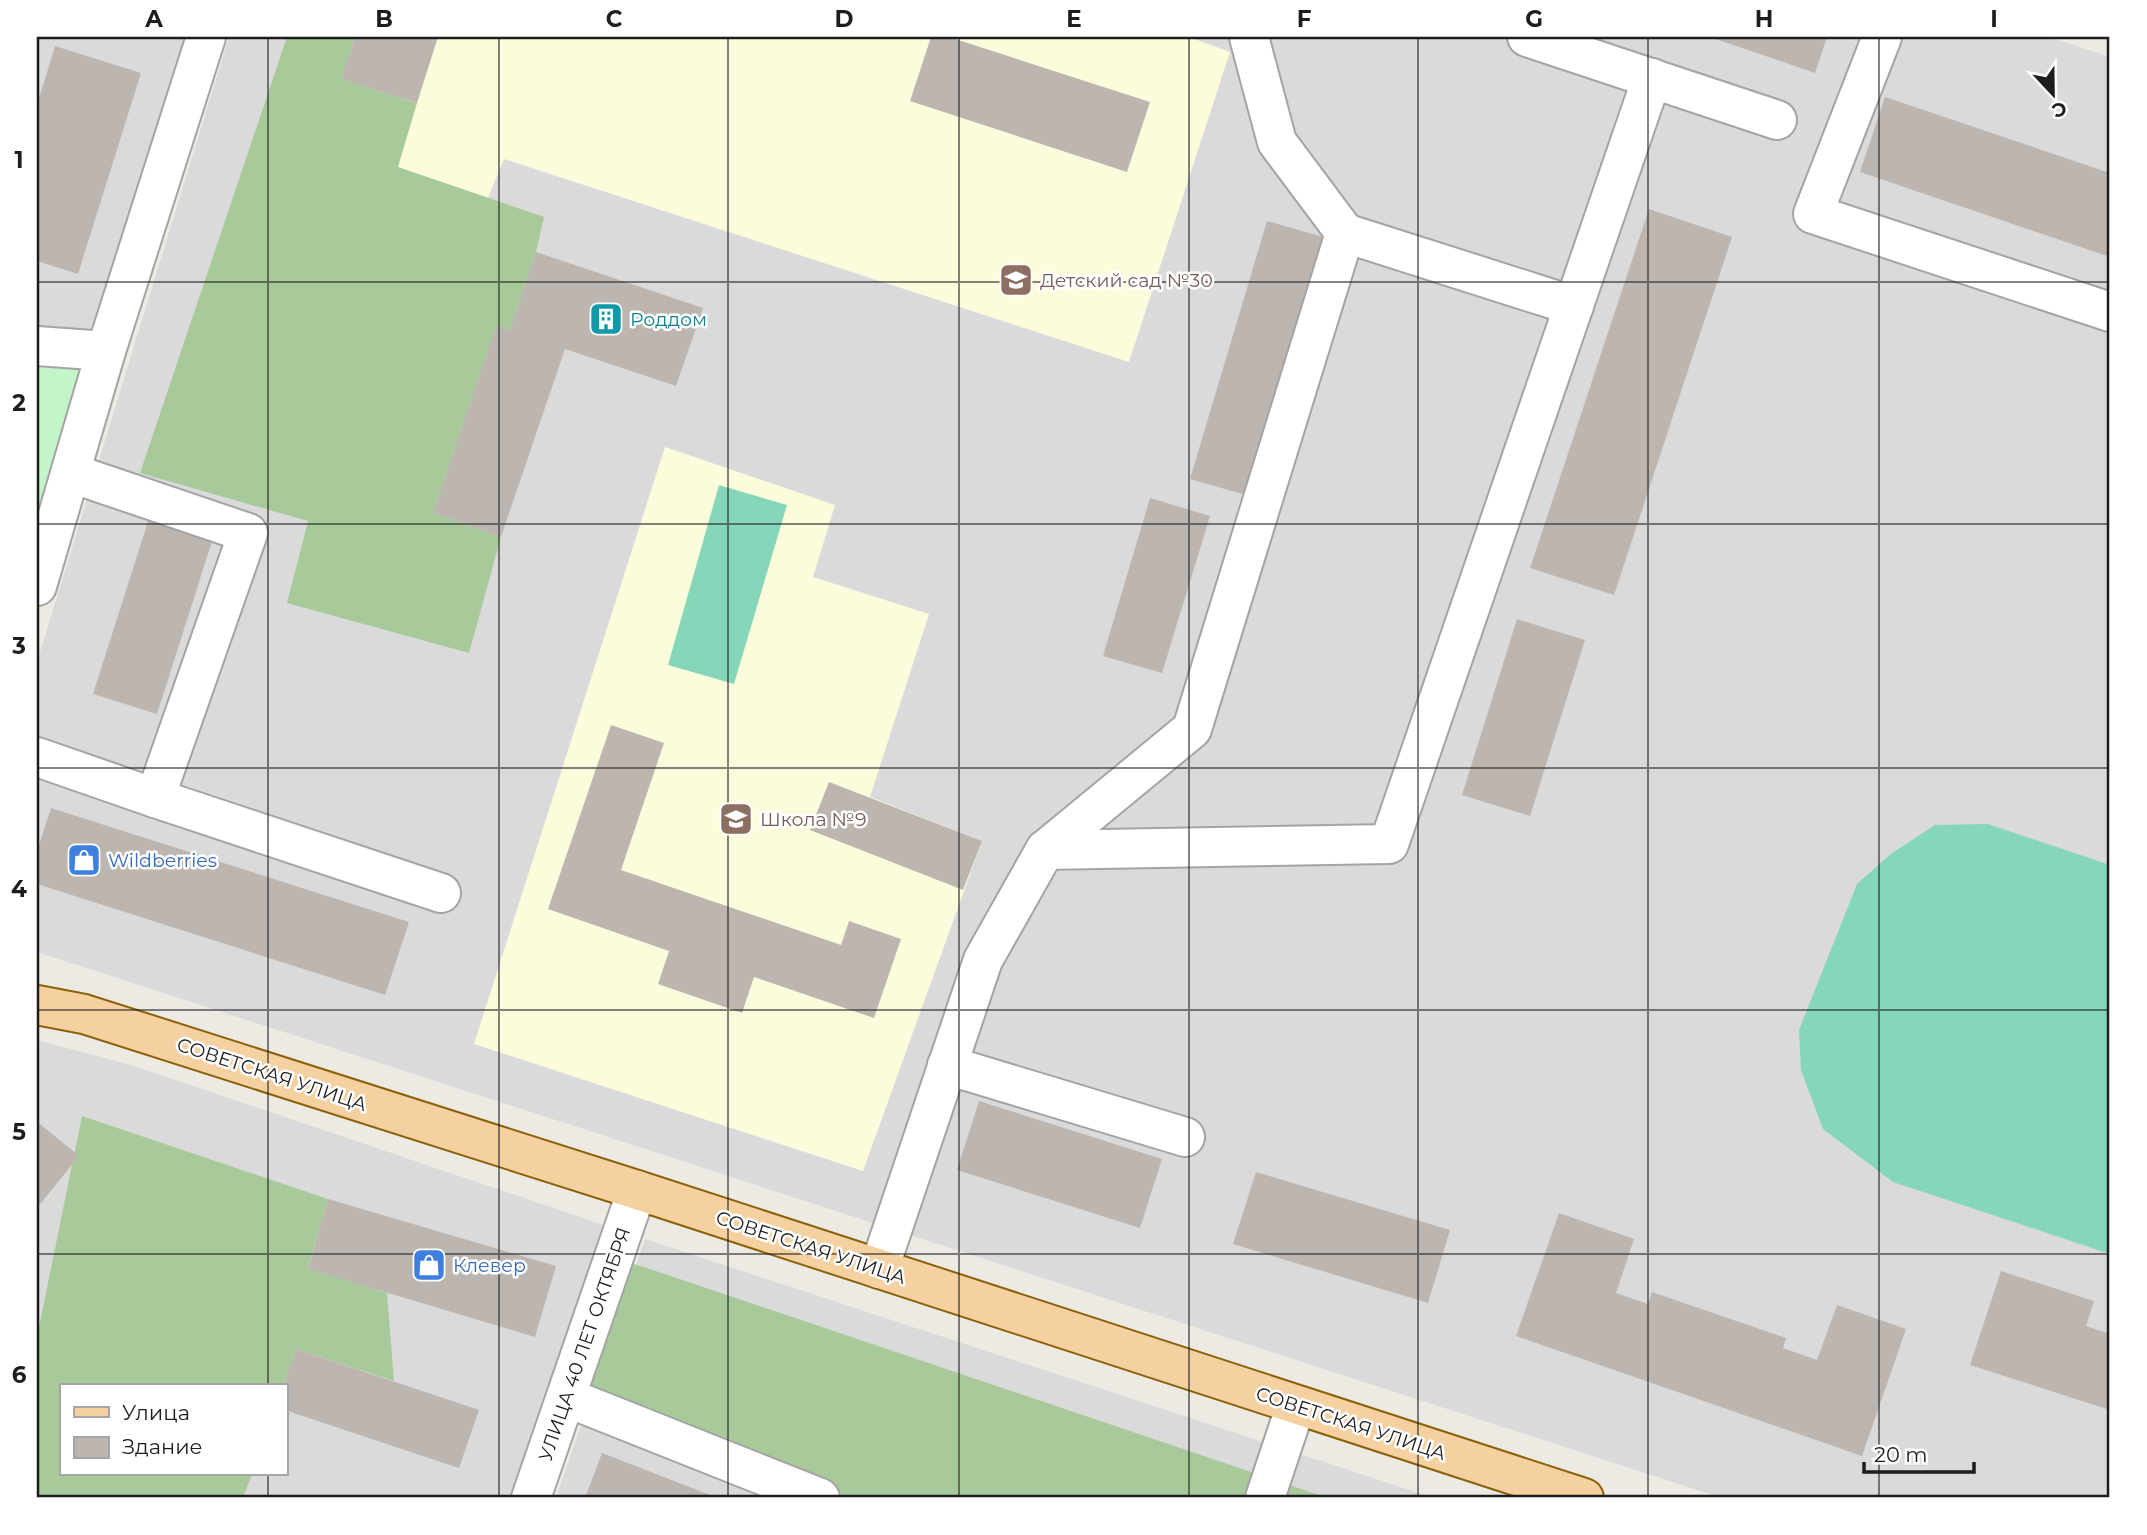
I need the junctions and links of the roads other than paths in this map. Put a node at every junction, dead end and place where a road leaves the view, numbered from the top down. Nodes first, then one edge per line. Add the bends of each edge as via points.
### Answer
1 (206, 37) edge
2 (1249, 37) edge
3 (1527, 37) edge
4 (1882, 37) edge
5 (1652, 78) junction
6 (1777, 120) dead end
7 (1345, 233) junction
8 (1574, 306) junction
9 (2110, 312) edge
10 (37, 346) edge
11 (106, 351) junction
12 (71, 473) junction
13 (37, 586) edge
14 (37, 757) edge
15 (155, 799) junction
16 (1045, 850) junction
17 (441, 893) dead end
18 (37, 1004) edge
19 (947, 1065) junction
20 (1185, 1137) dead end
21 (637, 1190) junction
22 (879, 1269) junction
23 (566, 1397) junction
24 (1296, 1405) junction
25 (531, 1498) edge
26 (820, 1498) edge
27 (1265, 1498) edge
28 (1584, 1498) edge

1 - 11 street
2 - 7 street via 1277,142
3 - 5 street
4 - 9 street via 1813,214
5 - 6 street
5 - 8 street
7 - 8 street
7 - 16 street via 1192,729
8 - 16 street via 1388,844
10 - 11 street
11 - 12 street
12 - 13 street
12 - 15 street via 248,533
14 - 15 street
15 - 17 street
16 - 19 street via 982,960
18 - 21 main road, СОВЕТСКАЯ УЛИЦА via 84,1014
19 - 20 street
19 - 22 street
21 - 22 main road, СОВЕТСКАЯ УЛИЦА
21 - 23 street, УЛИЦА 40 ЛЕТ ОКТЯБРЯ
22 - 24 main road, СОВЕТСКАЯ УЛИЦА
23 - 25 street, УЛИЦА 40 ЛЕТ ОКТЯБРЯ
23 - 26 street
24 - 27 street
24 - 28 main road, СОВЕТСКАЯ УЛИЦА

